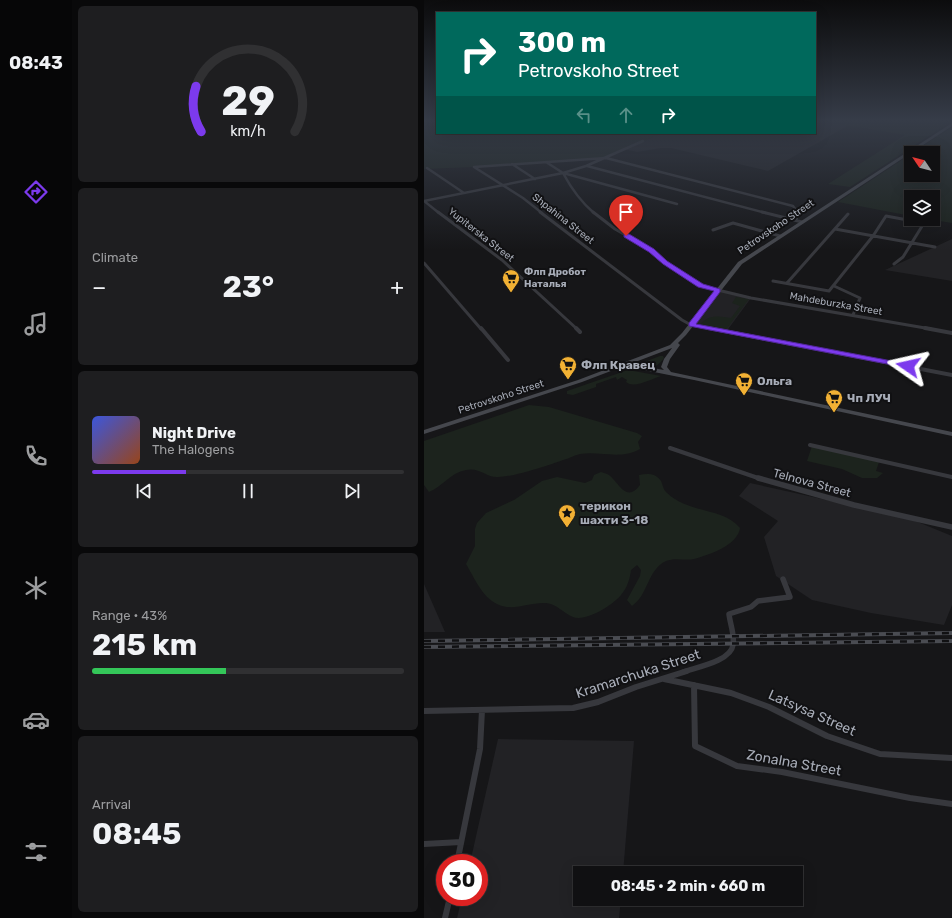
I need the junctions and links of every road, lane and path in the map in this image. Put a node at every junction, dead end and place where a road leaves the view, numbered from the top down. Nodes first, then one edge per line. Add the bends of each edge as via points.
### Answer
1 (512, 164) joint
2 (550, 164) edge
3 (591, 164) edge
4 (629, 164) edge
5 (891, 164) edge
6 (586, 166) junction
7 (427, 168) dead end
8 (563, 173) junction
9 (535, 179) junction
10 (503, 185) junction
11 (464, 192) junction
12 (424, 201) edge
13 (677, 204) dead end
14 (848, 214) dead end
15 (796, 220) junction
16 (802, 222) junction
17 (835, 229) junction
18 (713, 230) dead end
19 (780, 236) junction
20 (873, 236) junction
21 (910, 243) junction
22 (934, 247) dead end
23 (424, 263) edge
24 (894, 264) dead end
25 (773, 281) dead end
26 (787, 283) junction
27 (834, 286) junction
28 (718, 290) junction
29 (853, 315) junction
30 (691, 325) junction
31 (580, 332) dead end
32 (952, 332) edge
33 (684, 334) junction
34 (659, 352) junction
35 (667, 358) junction
36 (508, 360) dead end
37 (624, 365) junction
38 (669, 373) junction
39 (952, 375) edge
40 (424, 432) edge
41 (952, 434) edge
42 (810, 446) dead end
43 (670, 448) dead end
44 (952, 477) edge
45 (952, 527) edge
46 (783, 579) dead end
47 (664, 679) junction
48 (694, 685) junction
49 (482, 710) junction
50 (424, 711) edge
51 (952, 758) edge
52 (952, 804) edge
53 (461, 842) junction
54 (424, 844) edge
55 (459, 854) edge
56 (448, 906) edge
57 (445, 918) edge

1 - 9 street, Shpahina Street
1 - 10 street, Shpahina Street via 474,167
2 - 8 street
3 - 6 street
4 - 15 street via 793,206 799,214
5 - 16 main road, Petrovskoho Street
6 - 8 street
6 - 15 street
7 - 11 street
8 - 9 street
8 - 13 street
8 - 28 street, Mahdeburzka Street via 581,200 615,229 652,250 701,286
9 - 10 street
10 - 11 street
10 - 30 street, Shpahina Street
11 - 12 street
12 - 31 street, Yupiterska Street via 502,260
14 - 17 street
15 - 16 street
16 - 19 main road, Petrovskoho Street
17 - 20 street
17 - 26 street
18 - 19 street via 733,223
19 - 28 main road, Petrovskoho Street via 740,263
20 - 21 street
20 - 21 street via 886,216 924,223
20 - 27 street
21 - 22 street
21 - 24 street via 903,257
23 - 36 street
25 - 26 street
26 - 27 street via 830,291
27 - 29 street via 860,298
28 - 29 street, Mahdeburzka Street
28 - 30 main road, Petrovskoho Street
29 - 32 street, Mahdeburzka Street
30 - 33 main road, Petrovskoho Street
30 - 39 street
33 - 34 main road, Petrovskoho Street via 672,346
33 - 35 main road
34 - 35 main road
34 - 37 main road, Petrovskoho Street
35 - 38 main road via 664,367
37 - 38 main road
37 - 40 main road, Petrovskoho Street
38 - 41 main road
42 - 44 street
43 - 45 street, Telnova Street via 788,488 925,523
46 - 47 street, Kramarchuka Street via 790,597 758,601 751,607 729,614 734,642 733,651 729,656
47 - 48 street, Latsysa Street
47 - 49 street, Kramarchuka Street via 573,708
48 - 51 street, Latsysa Street via 731,693 769,707 827,736 880,754
48 - 52 street, Zonalna Street via 695,746 737,766
49 - 50 street, Kramarchuka Street
49 - 53 street via 480,749
53 - 54 street
53 - 55 street
56 - 57 street

